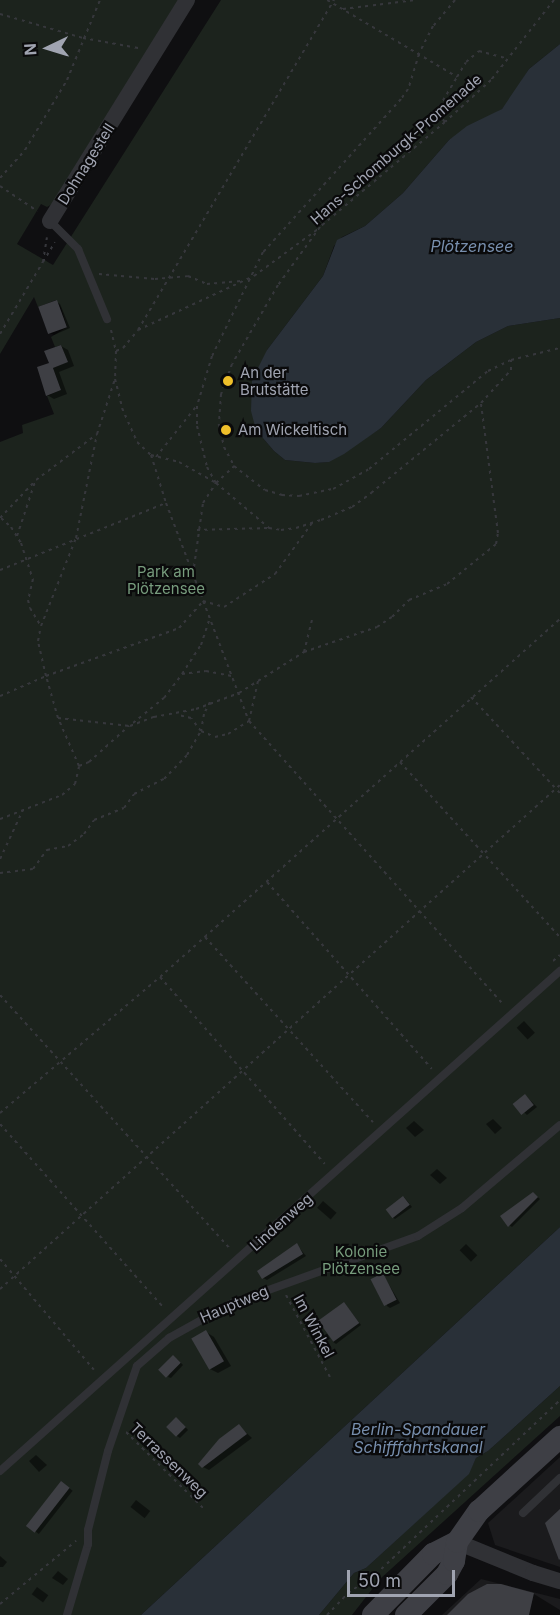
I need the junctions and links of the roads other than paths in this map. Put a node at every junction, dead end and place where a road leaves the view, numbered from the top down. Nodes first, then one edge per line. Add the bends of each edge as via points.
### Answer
1 (187, 0) edge
2 (50, 220) joint
3 (107, 319) road end
4 (560, 971) edge
5 (560, 1125) edge
6 (162, 1327) junction
7 (169, 1338) junction
8 (560, 1437) edge
9 (0, 1471) edge
10 (560, 1478) edge
11 (523, 1512) dead end
12 (457, 1542) junction
13 (560, 1581) edge
14 (67, 1615) edge
15 (374, 1615) edge
16 (406, 1615) edge

1 - 2 street, Dohnagestell
2 - 3 lane via 71,239
4 - 6 lane, Lindenweg
5 - 7 lane, Hauptweg via 462,1208 418,1236 230,1304
6 - 7 lane
6 - 9 lane, Lindenweg
7 - 14 lane, Hauptweg via 137,1366 117,1424
8 - 12 main road via 479,1511
10 - 11 lane
12 - 13 street via 533,1574
12 - 15 main road via 433,1554
12 - 16 main road via 454,1562 447,1574

